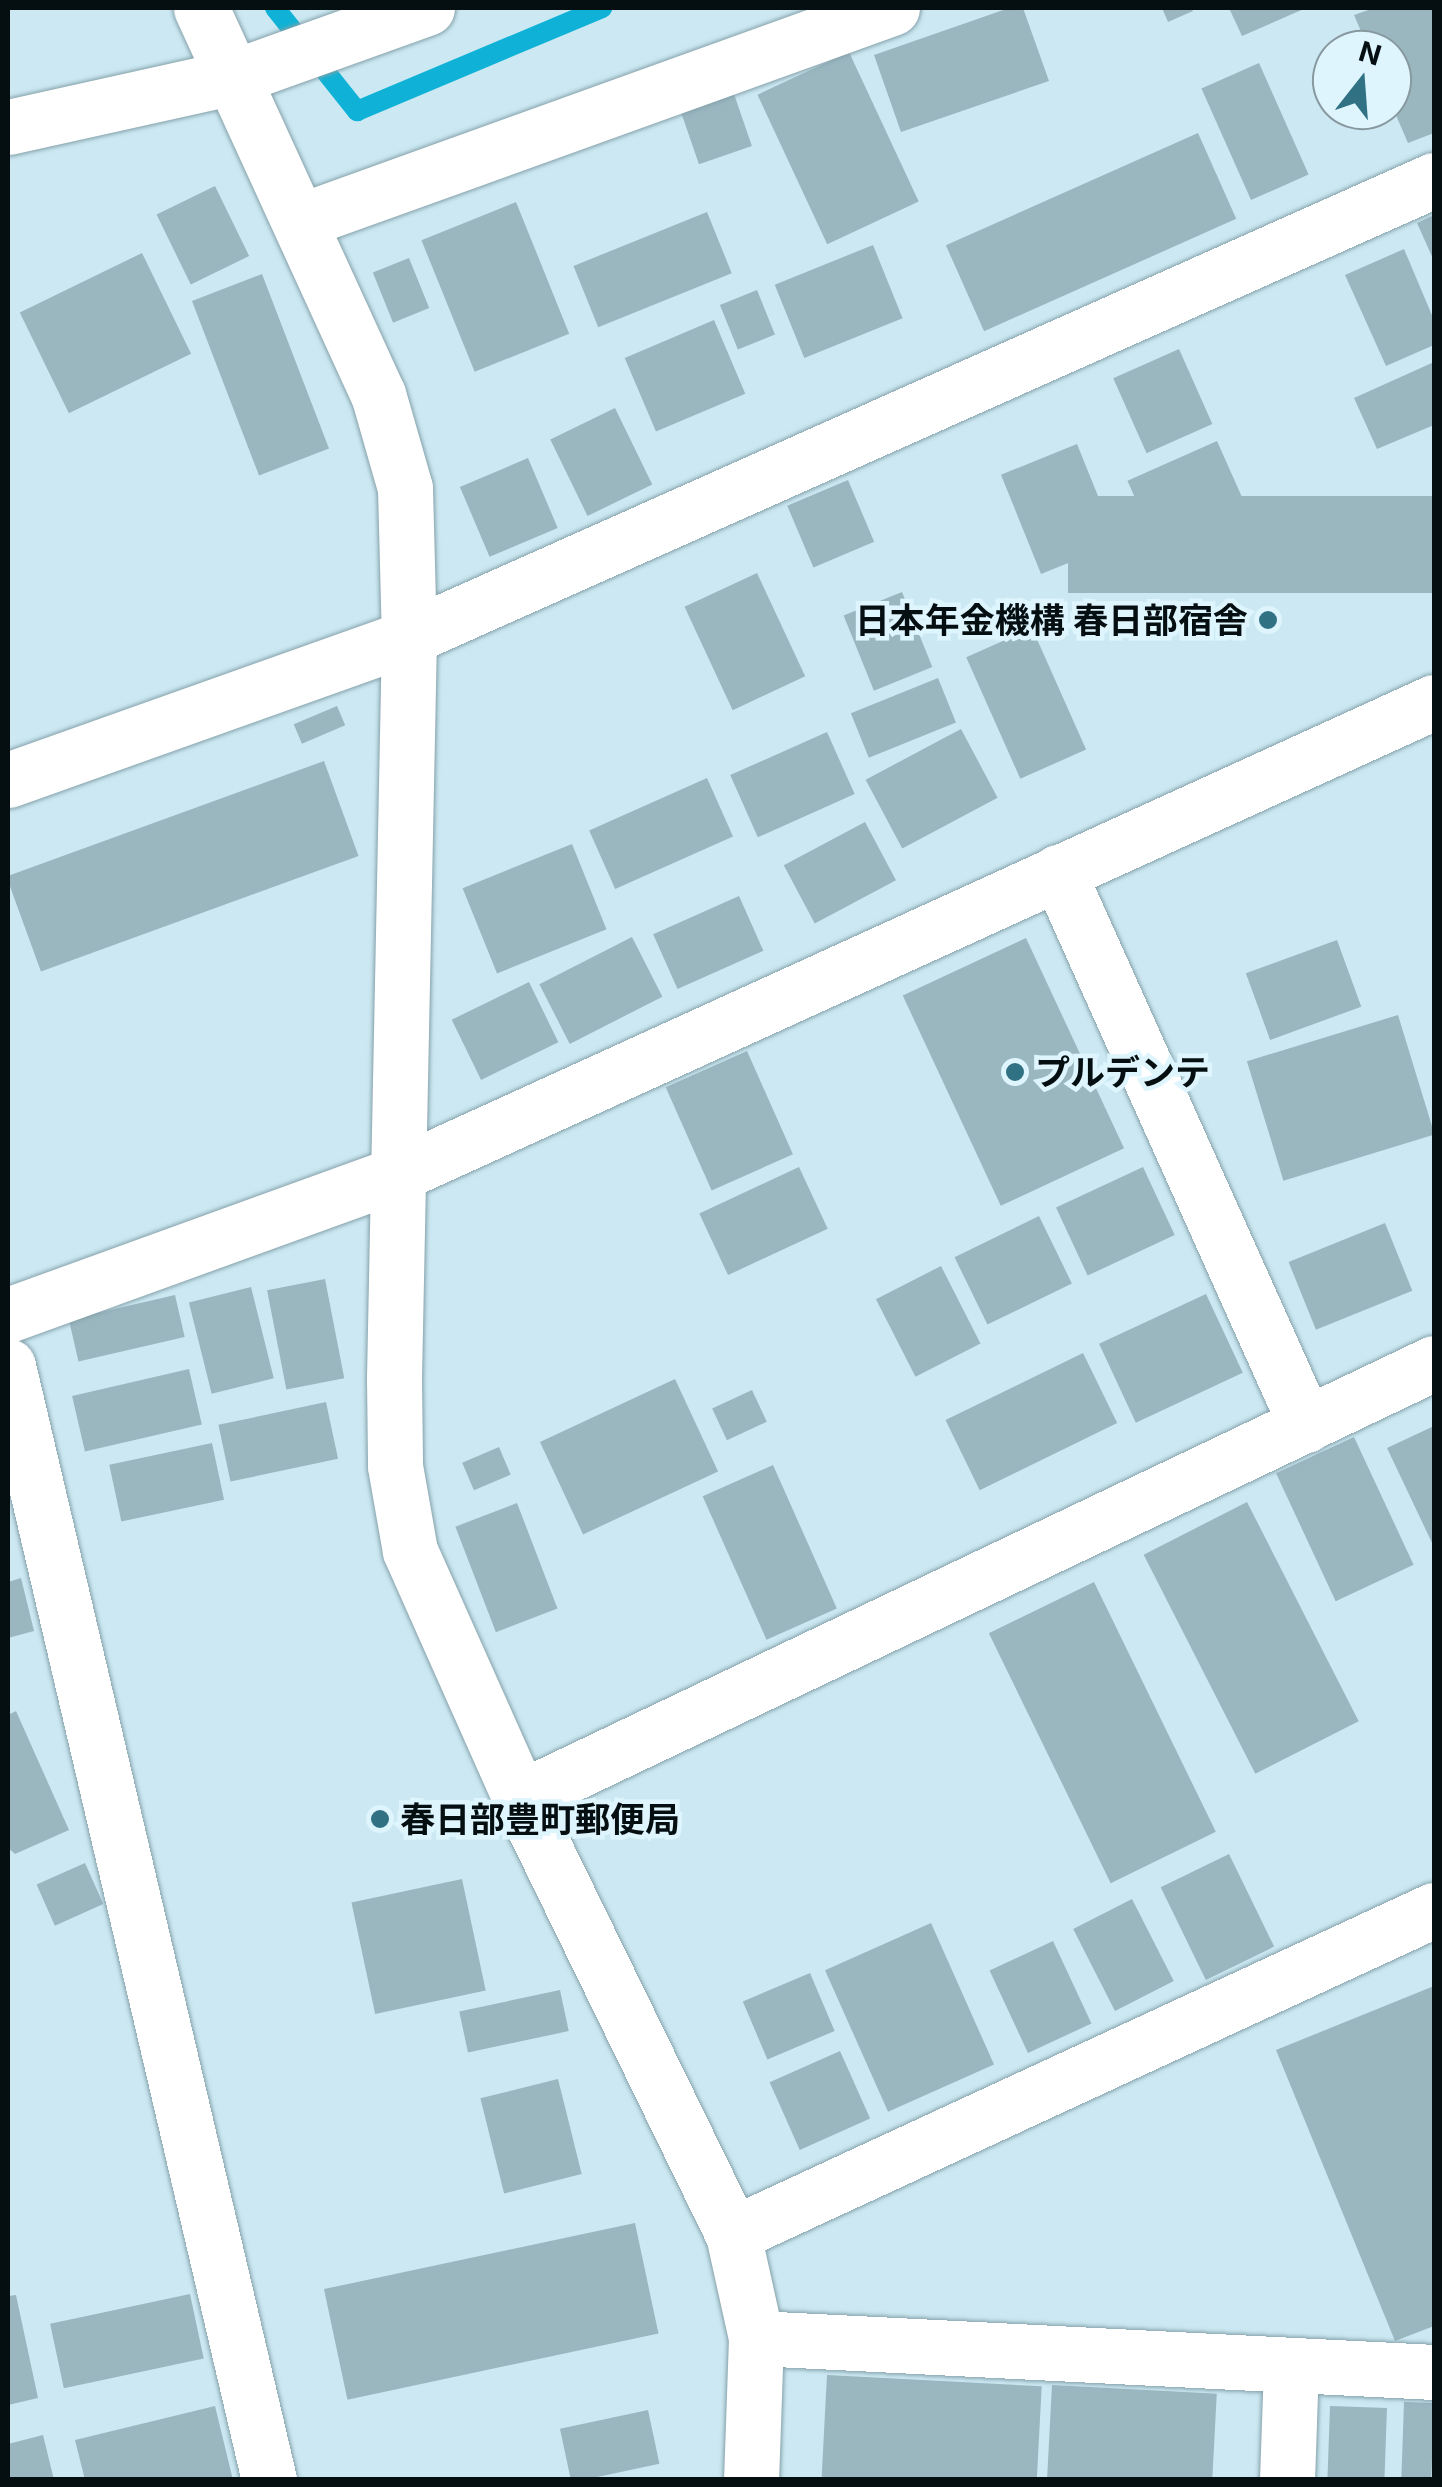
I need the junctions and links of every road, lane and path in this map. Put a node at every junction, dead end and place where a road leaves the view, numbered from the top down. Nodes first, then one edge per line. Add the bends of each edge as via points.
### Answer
1 (202, 8) edge
2 (427, 8) edge
3 (892, 8) edge
4 (248, 73) junction
5 (8, 127) edge
6 (1434, 180) edge
7 (303, 220) junction
8 (409, 637) junction
9 (1434, 702) edge
10 (8, 780) edge
11 (1058, 872) junction
12 (400, 1173) junction
13 (8, 1315) edge
14 (1434, 1364) edge
15 (8, 1366) edge
16 (1306, 1426) junction
17 (520, 1798) junction
18 (1434, 1910) edge
19 (733, 2234) junction
20 (756, 2338) junction
21 (1291, 2367) junction
22 (1434, 2372) edge
23 (269, 2480) edge
24 (751, 2480) edge
25 (1287, 2480) edge

1 - 4 street
2 - 4 street
3 - 7 street
4 - 5 street
4 - 7 street
6 - 8 street
7 - 8 street via 378,394 405,488
8 - 10 street
8 - 12 street
9 - 11 street
11 - 12 street
11 - 16 street
12 - 13 street
12 - 17 street via 395,1448 410,1551
14 - 16 street
15 - 23 street
16 - 17 street
17 - 19 street
18 - 19 street
19 - 20 street
20 - 21 street
20 - 24 street
21 - 22 street
21 - 25 street

